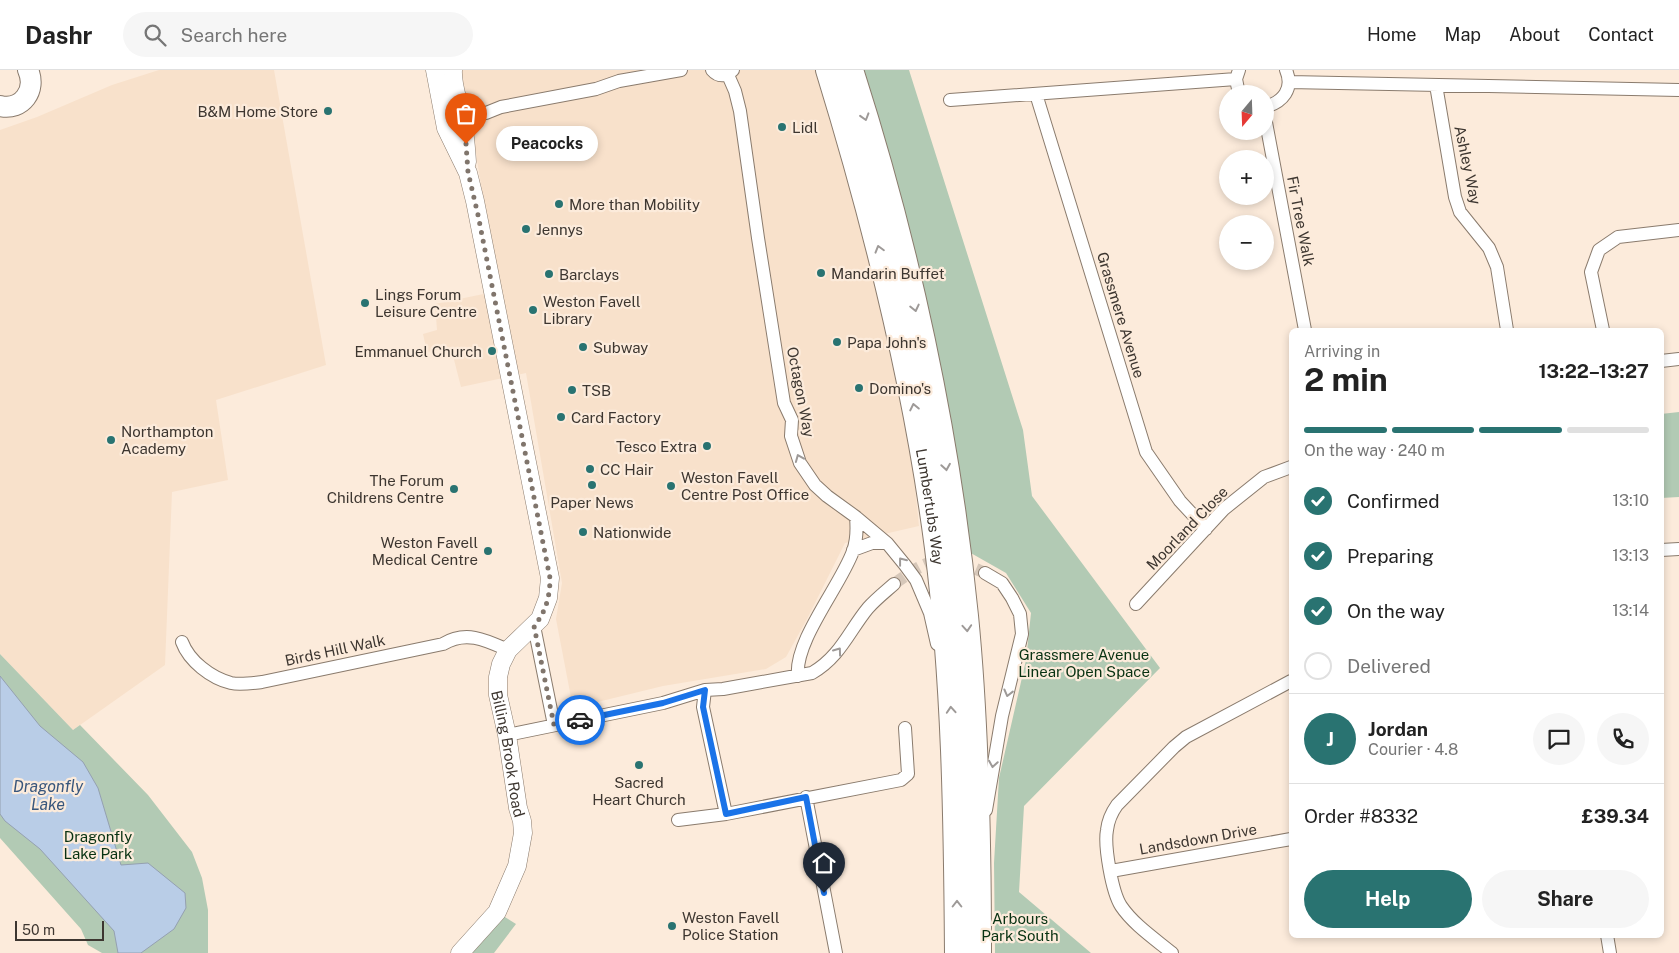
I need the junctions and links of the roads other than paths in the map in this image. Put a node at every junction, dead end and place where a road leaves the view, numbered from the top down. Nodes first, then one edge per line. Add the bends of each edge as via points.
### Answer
1 (435, 70) edge
2 (453, 70) edge
3 (681, 70) edge
4 (712, 70) edge
5 (828, 70) edge
6 (851, 70) edge
7 (34, 72) edge
8 (730, 72) edge
9 (1237, 75) edge
10 (1287, 76) edge
11 (1436, 85) junction
12 (1679, 90) edge
13 (1036, 94) junction
14 (441, 100) junction
15 (950, 100) dead end
16 (1274, 104) edge
17 (0, 106) edge
18 (462, 116) junction
19 (1269, 140) edge
20 (468, 172) junction
21 (1679, 230) edge
22 (1305, 328) edge
23 (1507, 328) edge
24 (1603, 328) edge
25 (1679, 359) edge
26 (1664, 361) edge
27 (1289, 468) edge
28 (856, 517) junction
29 (1206, 529) junction
30 (887, 543) junction
31 (1679, 549) edge
32 (853, 550) junction
33 (1664, 550) edge
34 (985, 572) tunnel mouth
35 (894, 584) tunnel mouth
36 (1136, 604) dead end
37 (534, 626) junction
38 (182, 642) dead end
39 (508, 650) junction
40 (948, 664) junction
41 (798, 676) junction
42 (1289, 682) edge
43 (705, 690) junction
44 (554, 725) junction
45 (905, 728) dead end
46 (507, 735) junction
47 (806, 797) junction
48 (726, 814) junction
49 (678, 820) dead end
50 (1289, 839) edge
51 (979, 859) junction
52 (1110, 871) junction
53 (1607, 938) edge
54 (460, 953) edge
55 (836, 953) edge
56 (957, 953) edge
57 (979, 953) edge
58 (1172, 953) edge
59 (1610, 953) edge

1 - 14 street, Billing Brook Road
2 - 18 street, Billing Brook Road
3 - 18 street
4 - 8 street via 717,74
40 -> 5 highway, Lumbertubs Way via 937,549 918,427 884,264
6 -> 51 highway, Lumbertubs Way via 899,238 940,433 966,616
7 - 17 main road via 24,100 10,107
28 -> 8 street, Octagon Way via 815,485 800,463 791,436 792,420 784,404 740,110
9 - 13 street
10 - 11 street
10 - 16 street via 1287,91
11 - 12 street
11 - 23 street, Ashley Way via 1455,197 1460,212 1489,248 1497,267
13 - 15 street
13 - 29 street, Grassmere Avenue via 1146,452 1180,502
14 - 18 street
14 - 20 street, Billing Brook Road via 446,128
18 - 20 street, Billing Brook Road
19 - 22 street, Fir Tree Walk
20 - 37 street, Billing Brook Road via 548,564 548,598
21 - 24 street via 1618,237 1599,250 1591,272
25 - 26 street
27 - 29 street, Moorland Close via 1264,477 1224,509
28 - 30 street, Octagon Way
28 - 32 street
29 - 36 street, Moorland Close
30 - 32 street via 872,543
40 -> 30 street, Octagon Way via 936,642 930,613 916,580
31 - 33 street
32 - 41 street via 803,646 797,665
34 -> 51 street via 1002,582 1012,598 1020,614 1022,634 993,761
41 -> 35 street via 812,673 832,659 868,608
37 - 39 street, Billing Brook Road
37 - 44 street
38 - 39 street, Birds Hill Walk via 185,651 206,672 232,683 262,682 471,636
39 - 46 street, Billing Brook Road via 498,676 498,694
56 -> 40 highway, Lumbertubs Way via 954,756
41 - 43 street
42 - 52 street via 1186,737 1117,804 1106,832
43 - 44 street via 663,703
43 - 48 street via 703,707
44 - 46 street
45 - 47 street via 908,774 901,780
46 - 54 street, Billing Brook Road via 523,833 517,866 497,912
47 - 48 street
47 - 55 street
48 - 49 street
50 - 52 street, Landsdown Drive
51 - 57 highway, Lumbertubs Way
52 - 58 street via 1121,906
53 - 59 street

